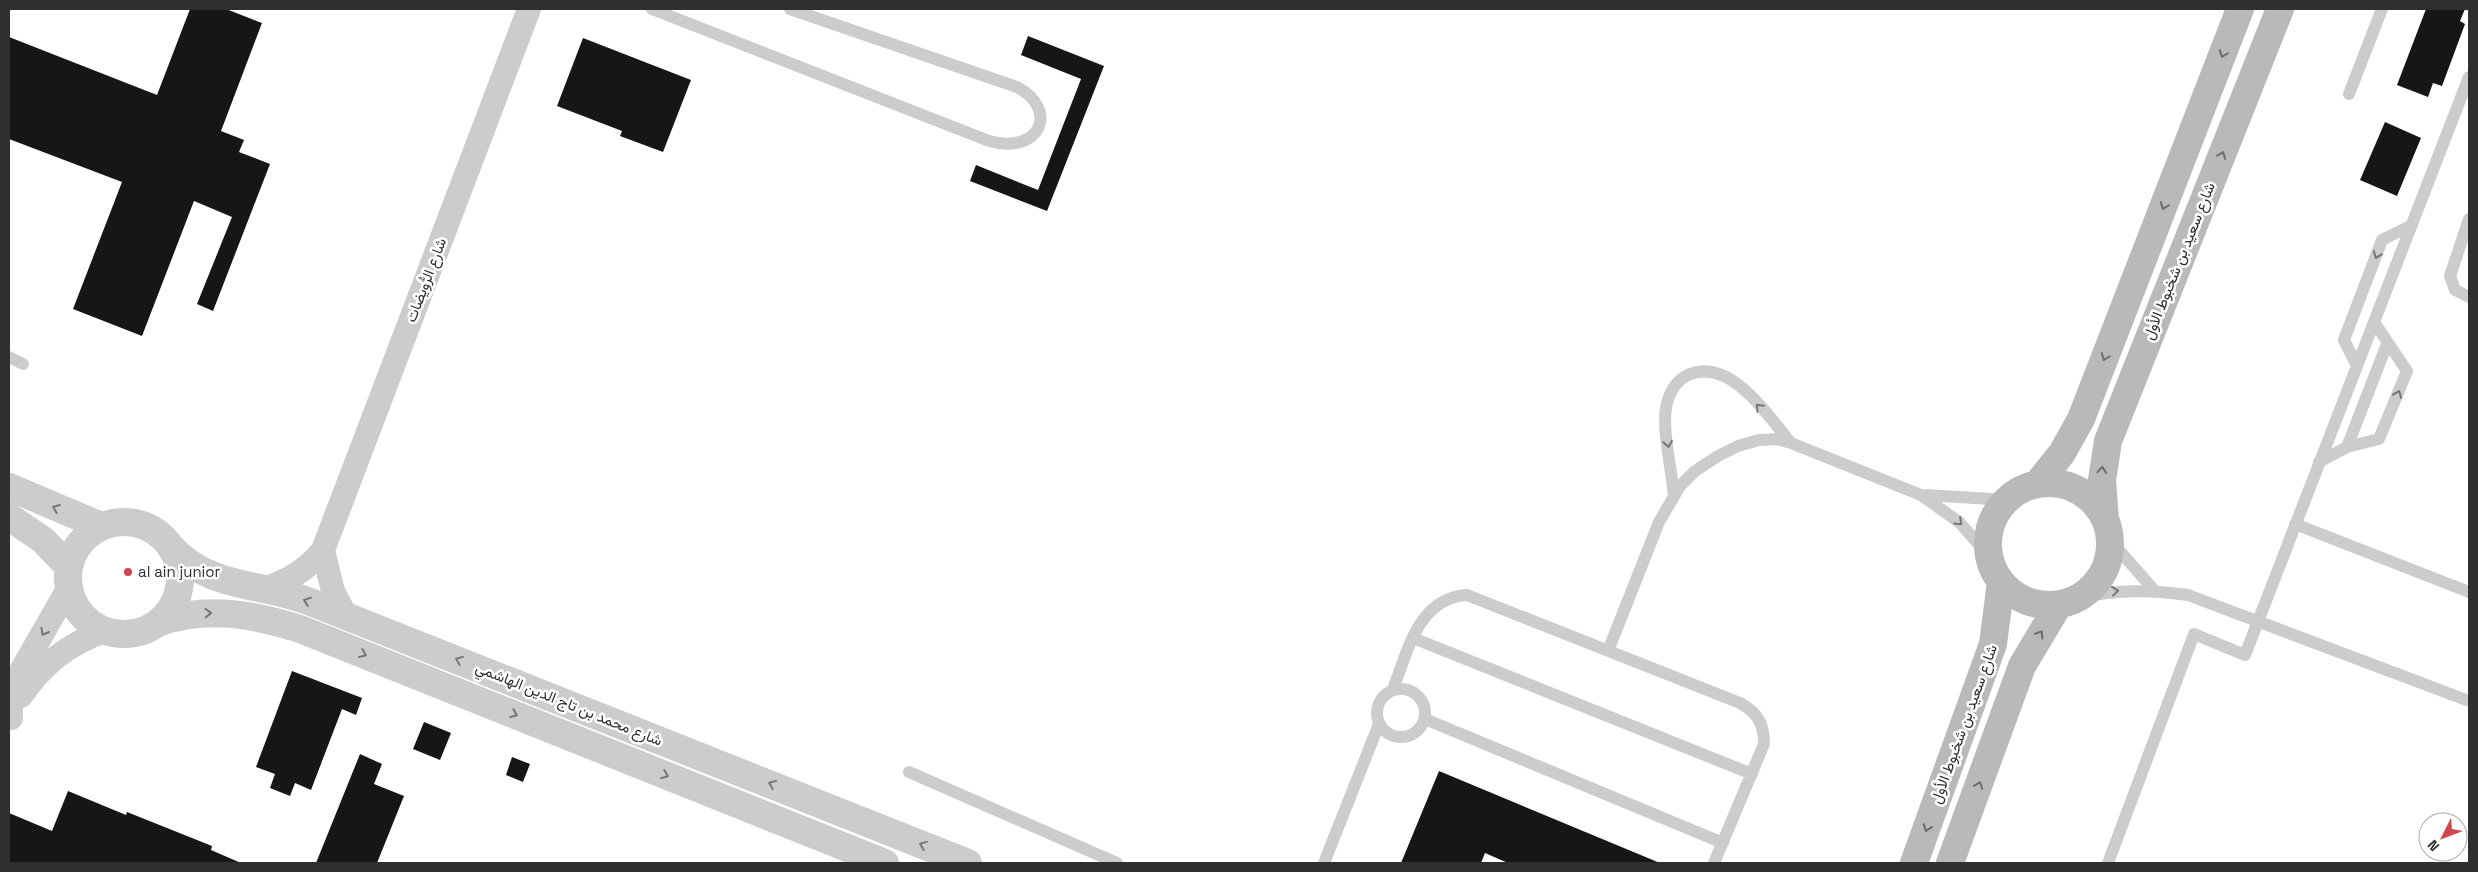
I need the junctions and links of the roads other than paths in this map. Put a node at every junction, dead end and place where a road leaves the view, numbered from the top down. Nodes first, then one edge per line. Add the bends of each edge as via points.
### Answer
1 (529, 9) edge
2 (652, 9) edge
3 (790, 9) edge
4 (2240, 9) edge
5 (2280, 9) edge
6 (2382, 9) edge
7 (2469, 77) edge
8 (2349, 94) dead end
9 (2469, 219) edge
10 (2412, 225) junction
11 (2469, 297) edge
12 (2374, 322) junction
13 (2387, 344) junction
14 (9, 358) edge
15 (23, 364) dead end
16 (2357, 366) junction
17 (1791, 443) junction
18 (2347, 447) junction
19 (2319, 462) junction
20 (2038, 483) junction
21 (9, 487) edge
22 (1921, 494) junction
23 (1674, 496) junction
24 (2007, 500) junction
25 (9, 518) edge
26 (2295, 524) junction
27 (101, 526) junction
28 (2107, 530) junction
29 (172, 548) junction
30 (323, 550) junction
31 (1990, 557) junction
32 (68, 578) junction
33 (2001, 582) junction
34 (266, 588) junction
35 (2154, 590) junction
36 (2469, 592) edge
37 (2068, 601) junction
38 (346, 616) junction
39 (2258, 621) junction
40 (160, 622) junction
41 (105, 632) junction
42 (1413, 638) junction
43 (1608, 651) junction
44 (13, 682) edge
45 (1393, 689) junction
46 (2469, 701) edge
47 (1425, 719) junction
48 (10, 720) edge
49 (1379, 724) junction
50 (909, 772) dead end
51 (1752, 774) junction
52 (1723, 842) junction
53 (886, 863) edge
54 (968, 863) edge
55 (1117, 863) edge
56 (1324, 863) edge
57 (1714, 863) edge
58 (1914, 863) edge
59 (1950, 863) edge
60 (2108, 863) edge

1 - 30 street, شارع الرُّويضات
2 - 3 lane via 989,141 1016,144 1033,136 1038,127 1040,117 1032,97 1017,87
4 -> 20 main road via 2081,420 2062,453
28 -> 5 main road, شارع سعيد بن شخبوط الأول via 2102,480 2108,441
6 - 8 lane
7 - 10 lane
9 - 11 lane via 2450,276 2455,290
10 - 12 lane
10 -> 16 lane via 2382,240 2344,340
12 - 13 lane
12 - 16 lane
13 - 18 lane
18 -> 13 lane via 2380,439 2407,371
14 - 15 lane
16 - 19 lane
17 - 22 lane
17 - 23 lane via 1778,439 1759,440 1738,446 1695,471
17 -> 23 lane via 1734,380 1708,371 1685,376 1672,389 1666,409
18 - 19 lane
19 - 26 lane
20 - 24 main road via 2021,489
20 - 28 main road via 2055,483 2077,490 2096,505
27 -> 21 street
22 - 24 lane
22 -> 31 lane via 1959,522
23 - 43 lane via 1659,522
24 - 31 main road via 1994,516 1988,536
25 - 32 street via 43,540
26 - 36 lane
26 - 39 lane
27 - 29 street via 133,522 162,536
27 - 32 street via 78,545
28 - 35 lane
28 - 37 main road via 2109,558 2102,574 2092,588
29 - 34 street, شارع محمد بن تاج الدين الهاشمي via 182,559 207,575
29 - 40 street via 181,580 174,603
30 - 34 street, شارع الرُّويضات via 304,570
30 - 38 street via 330,584
31 - 33 main road
32 - 41 street via 81,615
32 -> 44 street
33 - 37 main road via 2027,600 2043,604
33 -> 58 main road, شارع سعيد بن شخبوط الأول via 1993,644
38 -> 34 street, شارع محمد بن تاج الدين الهاشمي
37 -> 35 lane via 2128,590
35 - 39 lane via 2188,595
59 -> 37 main road via 2022,666
54 -> 38 street, شارع محمد بن تاج الدين الهاشمي
39 - 46 lane
39 - 60 lane via 2245,655 2194,634
40 - 41 street via 134,634
40 -> 53 street, شارع محمد بن تاج الدين الهاشمي via 178,616 214,612 266,618 300,628
41 - 48 street via 84,639 48,663 25,691
42 - 43 lane via 1424,617 1436,606 1467,595
42 - 45 lane
42 - 51 lane
43 - 51 lane via 1751,709 1761,720 1764,730 1764,744
44 - 48 street
45 - 47 lane via 1408,689 1421,697
45 - 49 lane via 1380,699 1377,707
47 - 49 lane via 1418,731 1406,737 1391,735
47 - 52 lane
49 - 56 lane
50 - 55 lane
51 - 52 lane
52 - 57 lane

